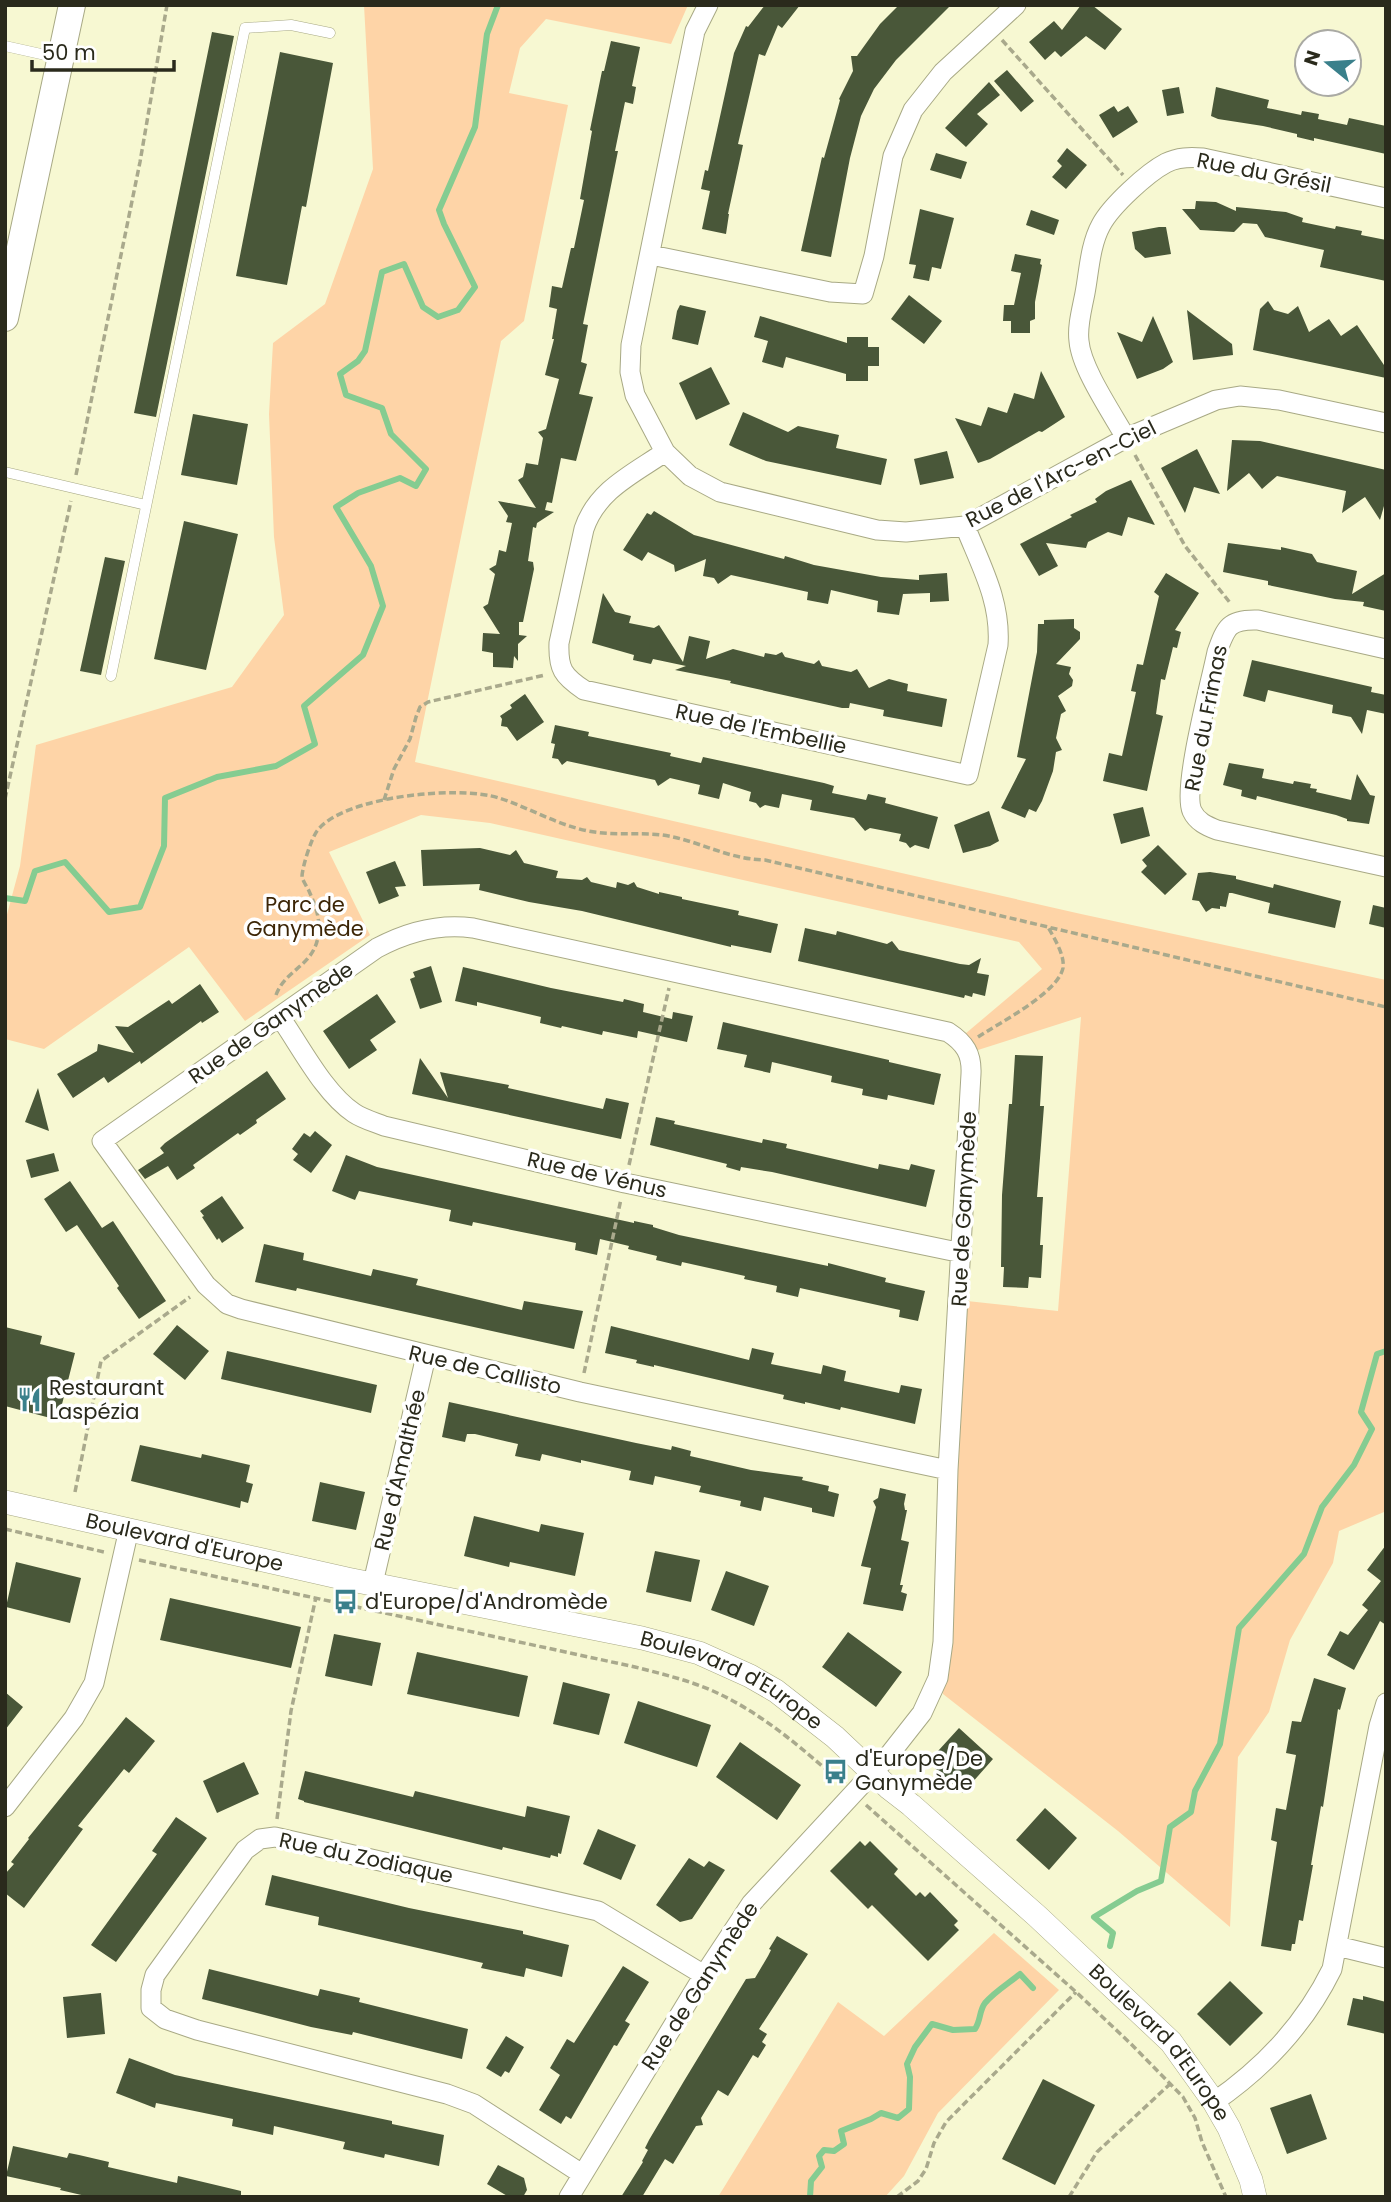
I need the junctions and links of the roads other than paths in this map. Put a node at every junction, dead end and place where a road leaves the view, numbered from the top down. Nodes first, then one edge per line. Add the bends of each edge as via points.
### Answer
1 (72, 5) edge
2 (708, 5) edge
3 (1016, 5) edge
4 (330, 33) dead end
5 (5, 47) edge
6 (60, 58) junction
7 (1386, 198) edge
8 (651, 255) junction
9 (5, 317) edge
10 (1386, 423) edge
11 (1126, 438) junction
12 (665, 452) junction
13 (5, 472) edge
14 (146, 505) junction
15 (965, 526) junction
16 (1386, 649) edge
17 (111, 676) dead end
18 (1386, 867) edge
19 (280, 1017) junction
20 (102, 1141) joint
21 (961, 1253) junction
22 (426, 1356) junction
23 (948, 1470) junction
24 (5, 1502) edge
25 (129, 1529) junction
26 (373, 1583) junction
27 (1386, 1703) edge
28 (873, 1773) junction
29 (5, 1807) edge
30 (1337, 1946) junction
31 (1386, 1958) edge
32 (704, 1975) junction
33 (1214, 2102) junction
34 (582, 2174) junction
35 (569, 2197) edge
36 (1255, 2197) edge

1 - 6 main road
2 - 8 street, Rue de l'Arc-en-Ciel via 695,31
3 - 8 street via 943,72 902,130 892,156 863,294 830,292
4 - 14 lane via 291,24 245,29
5 - 6 lane
6 - 9 main road
7 - 11 street, Rue du Grésil via 1203,158 1185,157 1154,170 1109,212 1100,227 1079,322 1082,357
8 - 12 street, Rue de l'Arc-en-Ciel via 631,345 630,372 635,395
10 - 11 street, Rue de l'Arc-en-Ciel via 1240,396 1197,406
11 - 15 street, Rue de l'Arc-en-Ciel
12 - 15 street, Rue de l'Arc-en-Ciel via 690,476 720,492 864,527 906,532
12 - 15 street, Rue de l'Embellie via 600,498 584,529 559,643 561,671 584,690 968,775 999,645 999,628 998,611
13 - 14 lane
14 - 17 lane
16 - 18 street, Rue du Frimas via 1258,620 1231,624 1217,652 1189,786 1193,812 1202,824
19 - 20 street, Rue de Ganymède
19 - 21 street, Rue de Vénus via 342,1103 384,1126 625,1183
19 - 21 street, Rue de Ganymède via 393,940 457,926 948,1032 965,1046 972,1065
20 - 22 street, Rue de Callisto via 206,1285 227,1304
21 - 23 street, Rue de Ganymède
22 - 23 street, Rue de Callisto
22 - 26 street, Rue d'Amalthée
23 - 28 street, Rue de Ganymède via 939,1678 922,1713
24 - 25 street, Boulevard d'Europe
25 - 26 street, Boulevard d'Europe
25 - 29 street via 98,1668 86,1699
26 - 28 street, Boulevard d'Europe via 699,1653 775,1691
27 - 30 street
28 - 32 street, Rue de Ganymède via 751,1904
28 - 33 street, Boulevard d'Europe via 1151,2021
30 - 31 street
30 - 33 street via 1323,1987 1283,2044
32 - 34 street, Rue de Ganymède
32 - 34 street, Rue du Zodiaque via 598,1911 275,1837 260,1839 245,1850 155,1975 151,2008 165,2019 456,2097
33 - 36 street, Boulevard d'Europe via 1248,2171
34 - 35 street, Rue de Ganymède

